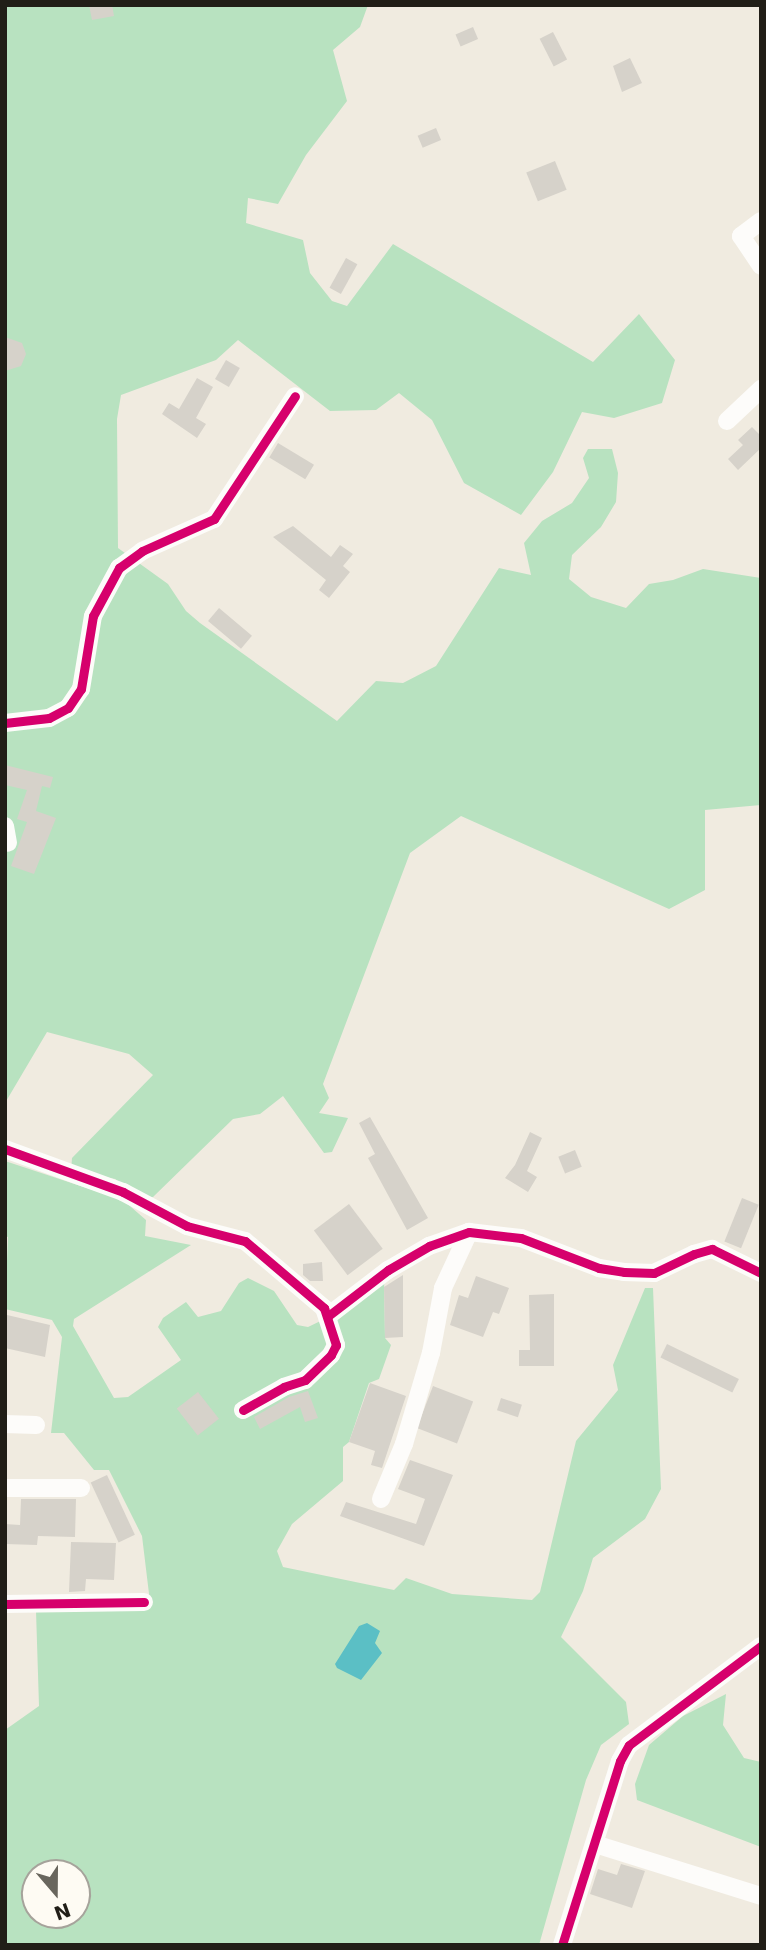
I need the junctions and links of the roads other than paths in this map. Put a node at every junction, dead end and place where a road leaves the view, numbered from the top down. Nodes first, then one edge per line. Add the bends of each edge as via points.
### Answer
1 (761, 221) edge
2 (761, 267) edge
3 (761, 389) edge
4 (295, 396) dead end
5 (727, 421) dead end
6 (5, 723) edge
7 (5, 1149) edge
8 (469, 1232) junction
9 (761, 1273) edge
10 (328, 1316) junction
11 (243, 1410) dead end
12 (5, 1424) edge
13 (36, 1425) dead end
14 (5, 1488) edge
15 (81, 1488) dead end
16 (381, 1499) dead end
17 (144, 1602) dead end
18 (5, 1604) edge
19 (761, 1646) edge
20 (595, 1844) junction
21 (761, 1896) edge
22 (562, 1945) edge

1 - 2 street via 741,236
3 - 5 street
4 - 6 street via 214,519 142,551 119,568 93,617 81,689 74,702 59,715
7 - 10 street via 123,1192 187,1226 245,1241 310,1294
8 - 9 street via 521,1238 611,1270 654,1273 712,1249
8 - 10 street via 429,1246 388,1270
8 - 16 street via 443,1288 404,1444
10 - 11 street via 336,1345 316,1373
12 - 13 street
14 - 15 street
17 - 18 street
19 - 20 street via 629,1745
20 - 21 street
20 - 22 street

